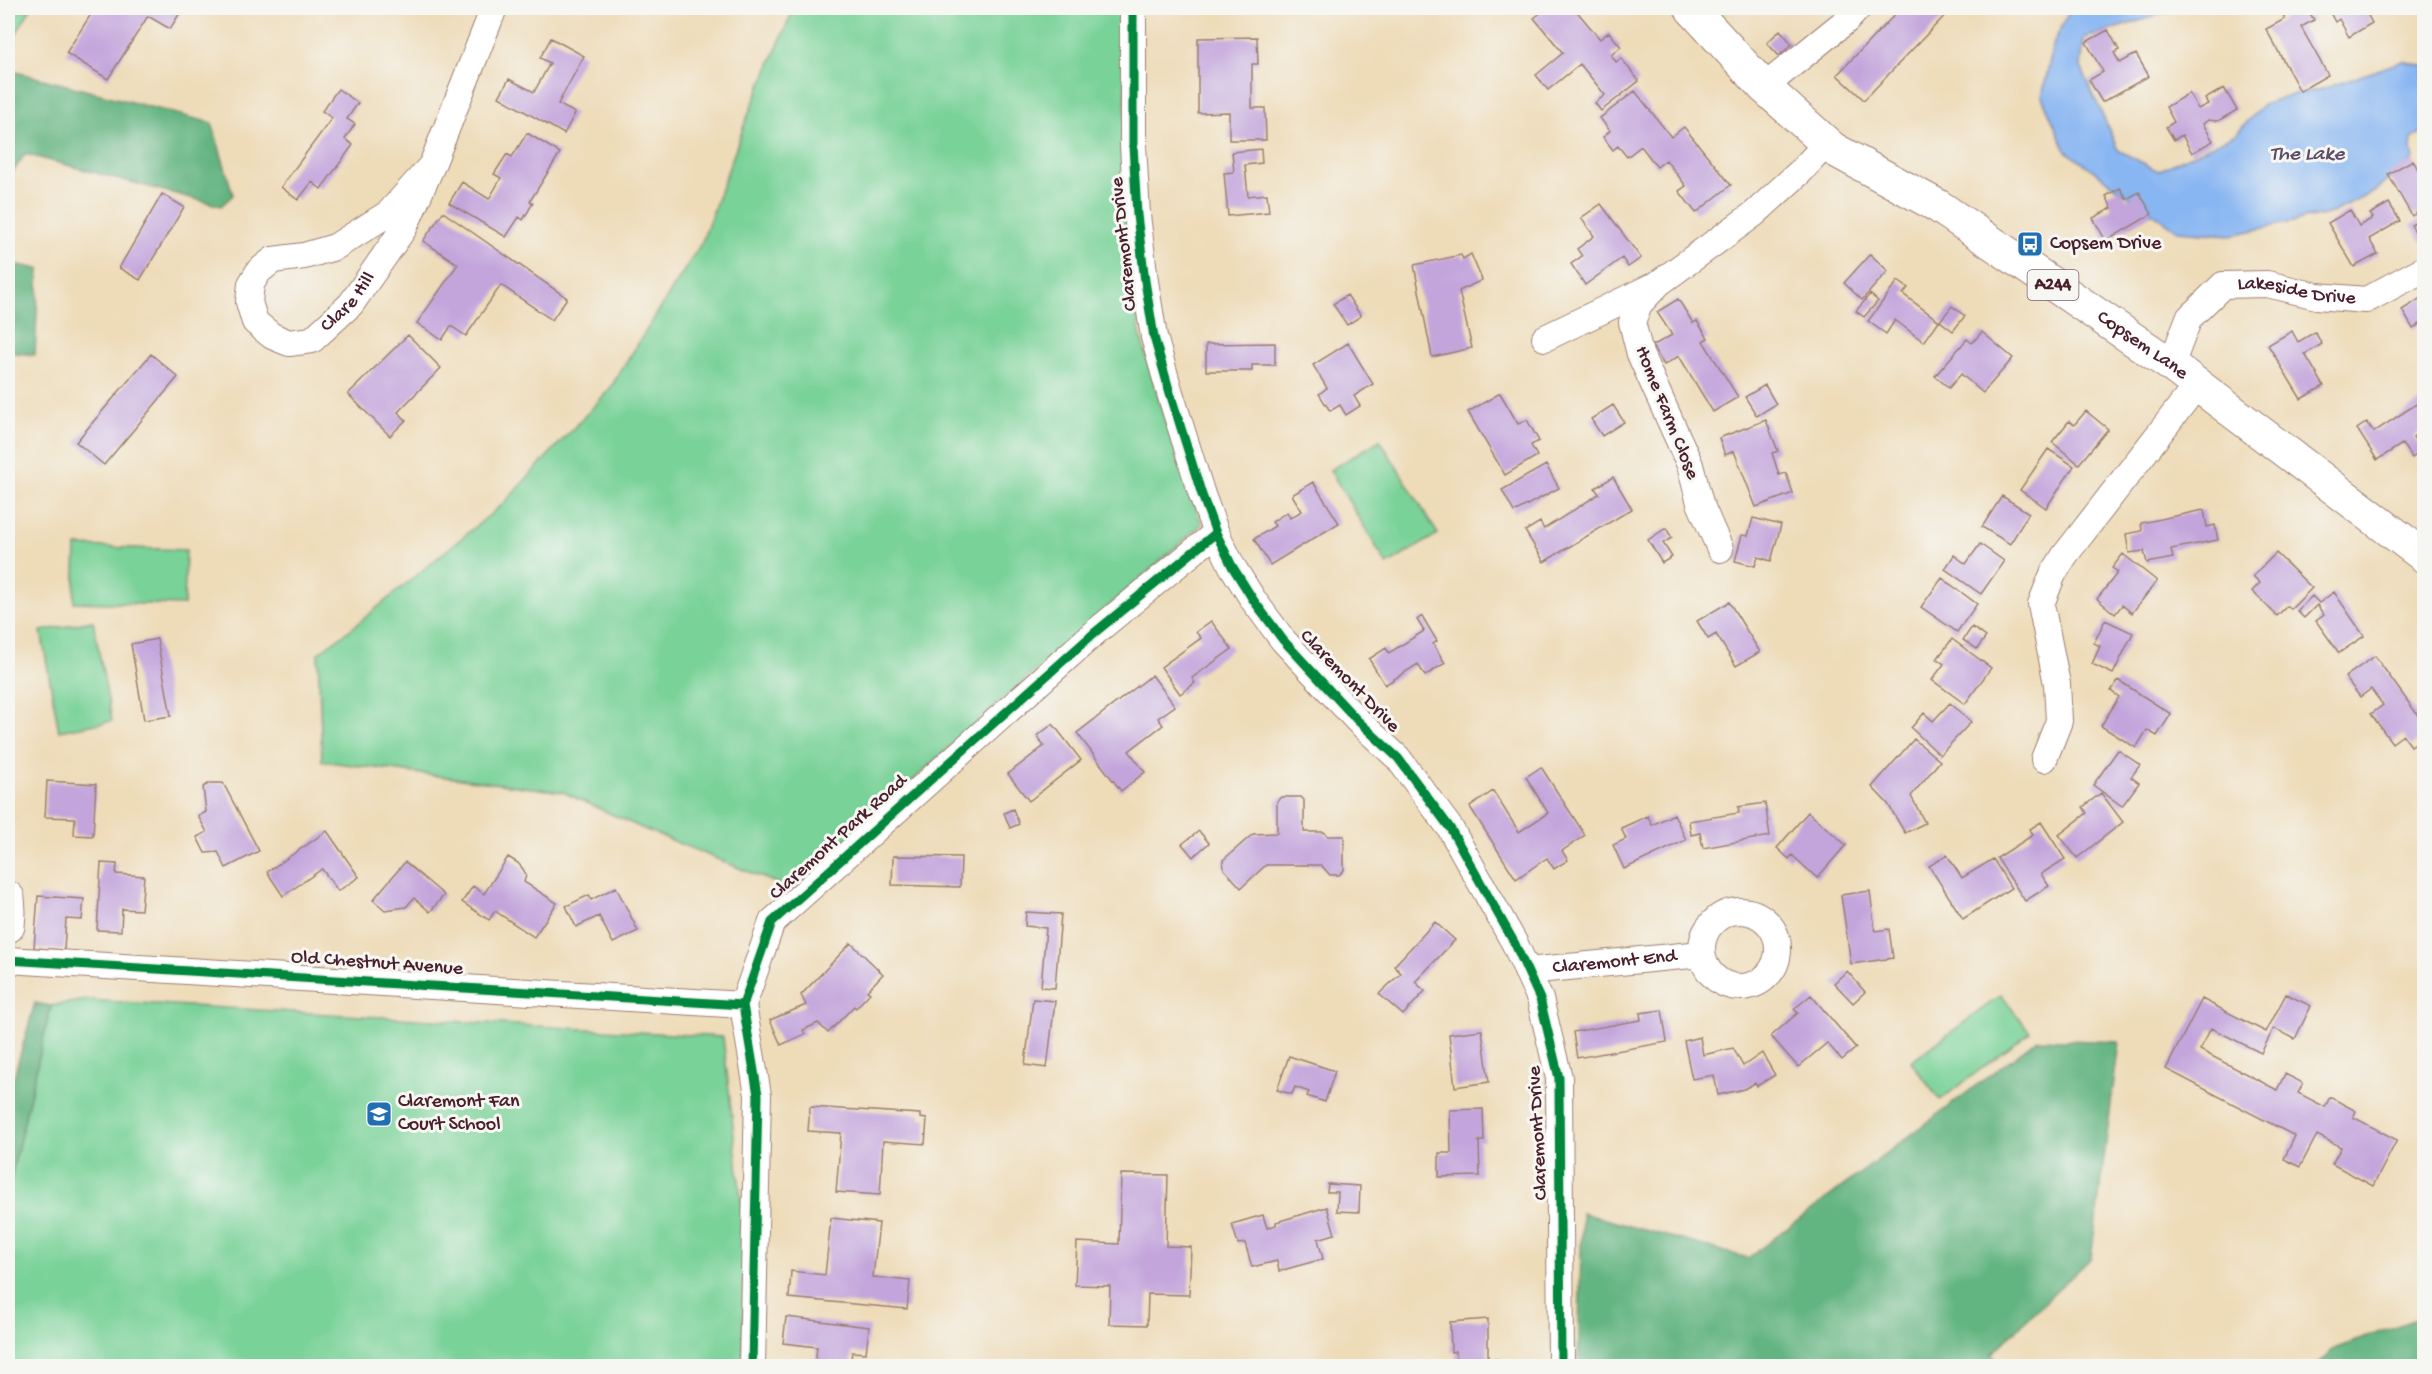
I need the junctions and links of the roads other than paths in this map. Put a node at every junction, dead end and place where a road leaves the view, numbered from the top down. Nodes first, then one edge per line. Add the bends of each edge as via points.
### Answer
1 (494, 8) edge
2 (1133, 8) edge
3 (1691, 8) edge
4 (1858, 8) edge
5 (1764, 87) junction
6 (1827, 143) junction
7 (432, 165) junction
8 (2424, 269) edge
9 (1659, 283) junction
10 (1545, 338) dead end
11 (2171, 365) junction
12 (2198, 385) junction
13 (1216, 532) junction
14 (1720, 549) dead end
15 (2424, 556) edge
16 (2044, 759) dead end
17 (8, 898) edge
18 (8, 926) edge
19 (1702, 954) dead end
20 (8, 960) edge
21 (1527, 971) junction
22 (743, 1005) junction
23 (752, 1366) edge
24 (1562, 1366) edge

1 - 7 street, Clare Hill
2 - 13 street, Claremont Drive via 1133,145 1145,281 1154,337
3 - 5 main road, Copsem Lane / A244
4 - 5 street
5 - 6 main road, Copsem Lane / A244
6 - 9 street, Home Farm Close via 1754,214
6 - 11 main road, Copsem Lane / A244 via 1938,206
7 - 7 street, Clare Hill via 404,228 351,304 312,340 289,343 255,322 249,302 251,284 259,271 273,260 335,247 388,213
8 - 11 street, Lakeside Drive via 2366,300 2317,296 2268,284 2223,285 2189,318
9 - 10 street, Home Farm Close
9 - 14 street, Home Farm Close via 1639,304 1632,322 1640,354 1690,465 1700,503
11 - 12 main road, Copsem Lane / A244
12 - 15 main road, Copsem Lane / A244
12 - 16 street via 2053,574 2041,604 2057,684 2059,721
13 - 21 street, Claremont Drive via 1232,566 1283,640 1398,758 1450,828
13 - 22 street, Claremont Park Road via 1093,634 772,922
17 - 18 main road
19 - 21 street, Claremont End
20 - 22 street, Old Chestnut Avenue
21 - 24 street, Claremont Drive via 1540,999 1559,1078
22 - 23 street, Claremont Park Road via 758,1095

